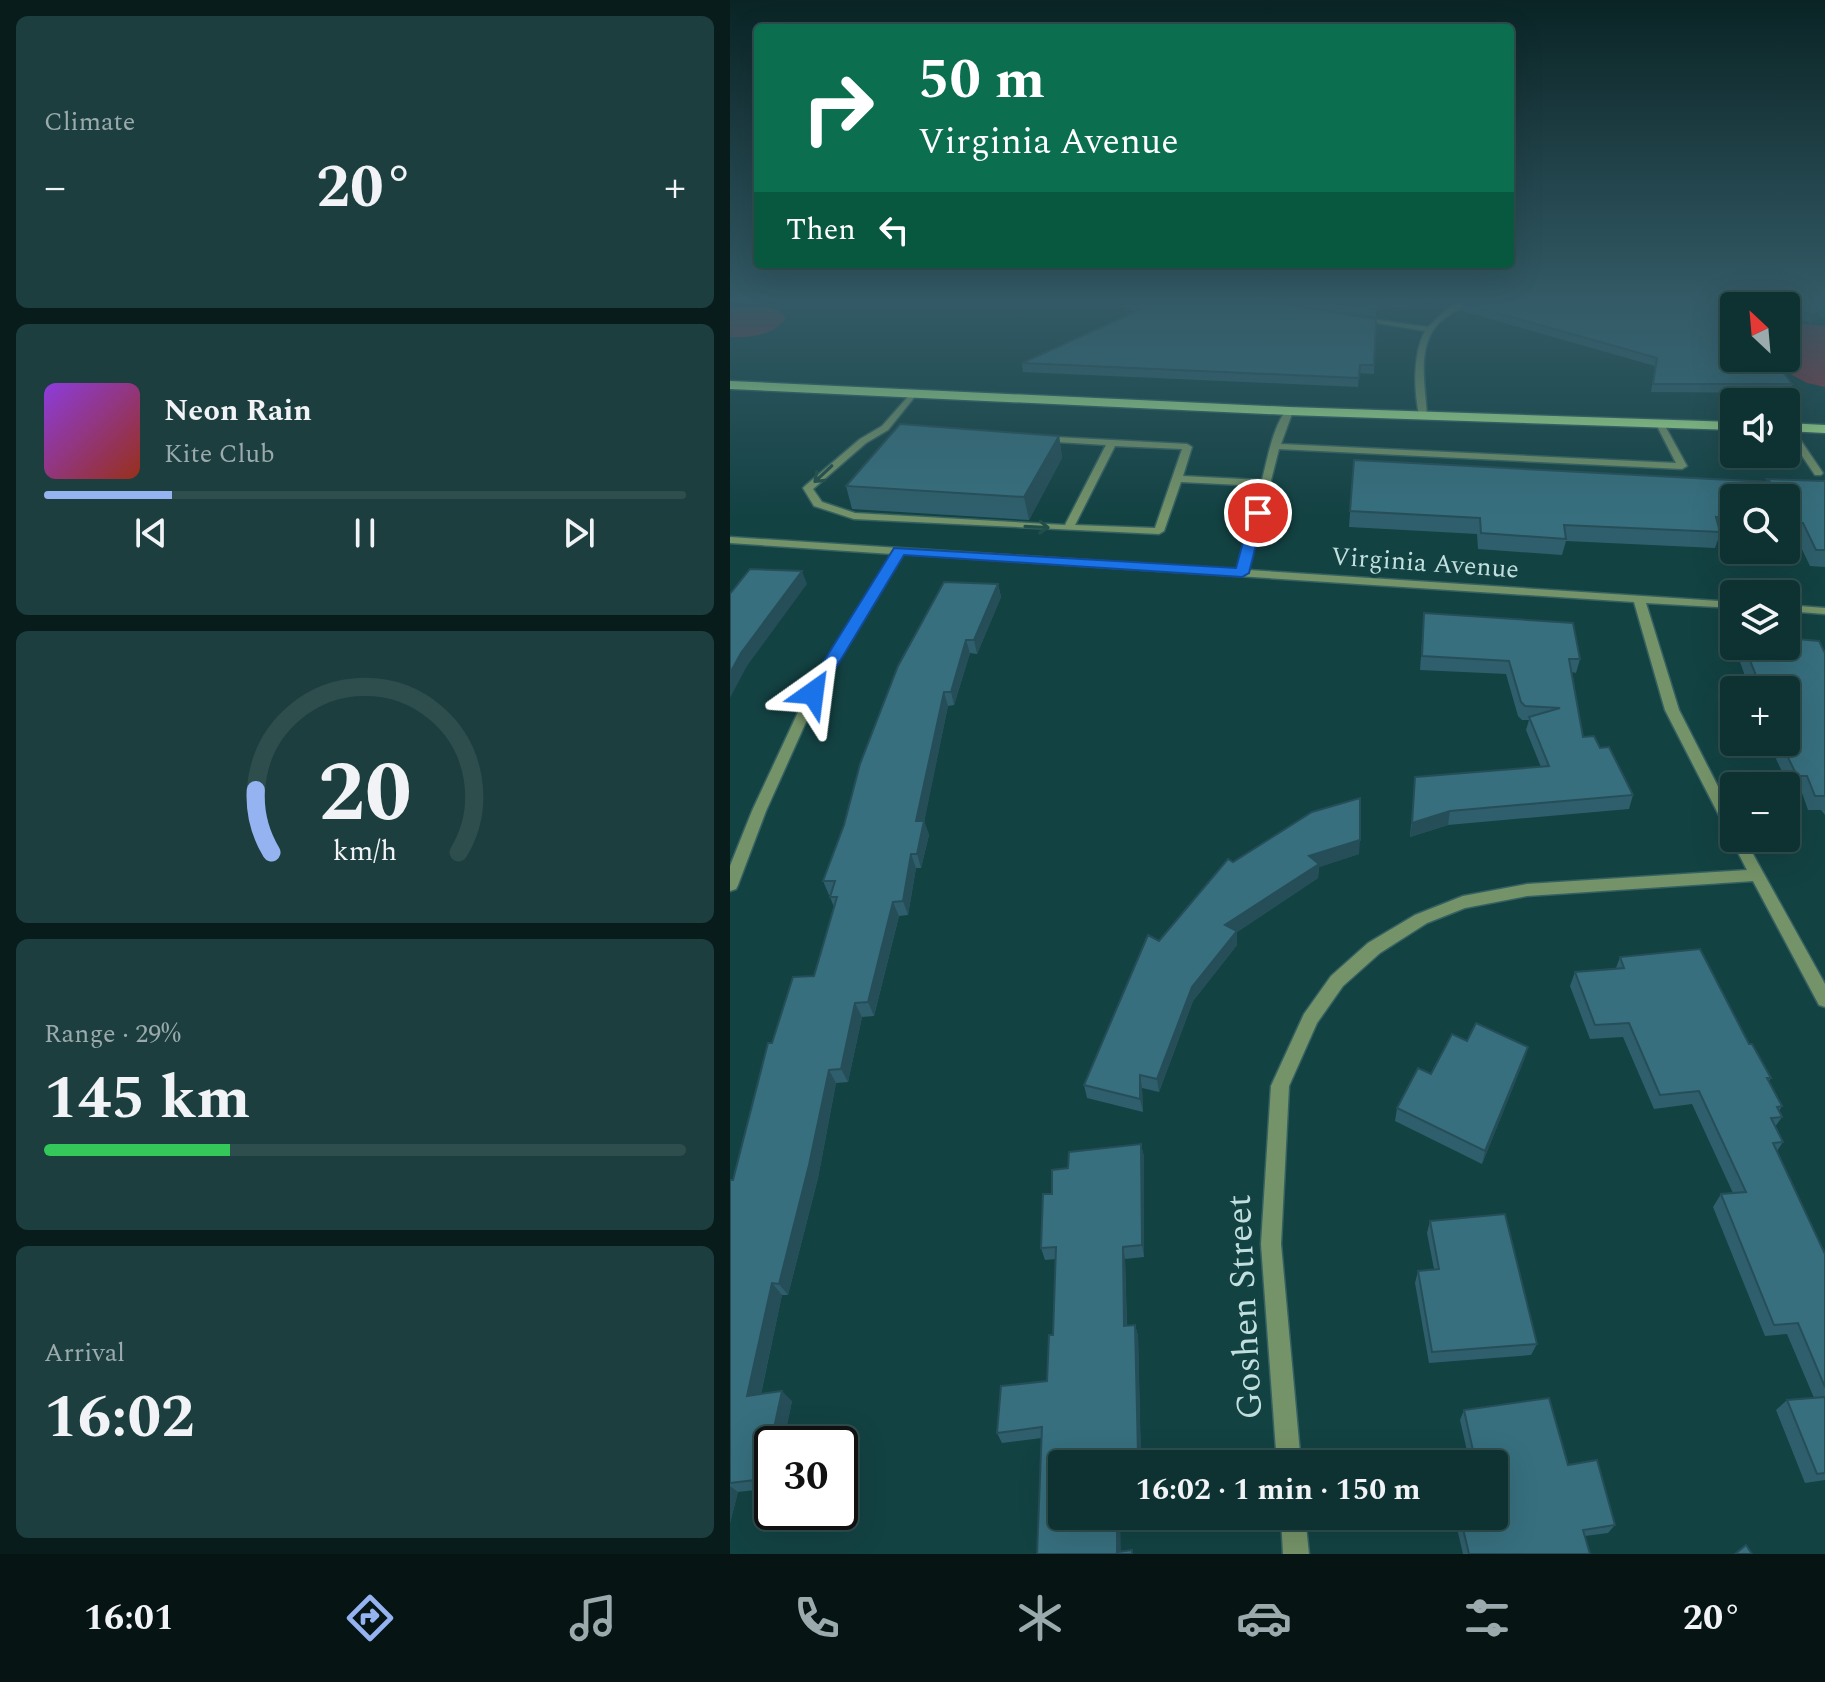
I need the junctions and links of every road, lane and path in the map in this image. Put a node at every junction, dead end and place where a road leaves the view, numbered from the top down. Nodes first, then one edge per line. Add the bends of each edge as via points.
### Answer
1 (1421, 373) edge
2 (730, 385) edge
3 (913, 394) junction
4 (1289, 411) junction
5 (1423, 417) junction
6 (1660, 424) junction
7 (1720, 426) edge
8 (885, 428) junction
9 (1800, 428) edge
10 (900, 429) edge
11 (1825, 429) edge
12 (1022, 437) edge
13 (1112, 443) junction
14 (1275, 446) junction
15 (1800, 447) edge
16 (1818, 473) dead end
17 (1177, 479) junction
18 (1266, 483) junction
19 (1068, 528) junction
20 (730, 540) edge
21 (899, 551) junction
22 (1242, 573) junction
23 (1639, 598) junction
24 (1720, 604) edge
25 (1800, 609) edge
26 (1825, 611) edge
27 (1720, 804) edge
28 (1744, 852) edge
29 (1755, 875) junction
30 (730, 885) edge
31 (1825, 1000) edge
32 (1288, 1450) edge
33 (1294, 1530) edge
34 (1296, 1554) edge

1 - 5 street
2 - 3 main road
3 - 4 main road
3 - 8 street
4 - 5 main road
4 - 14 street
5 - 6 main road
6 - 7 main road
6 - 14 street via 1682,466
8 - 10 street
8 -> 19 street via 808,488 818,504 854,516
9 - 11 main road
12 - 13 street
13 - 17 street via 1187,447
13 - 19 street
14 - 18 street
15 - 16 street
17 - 18 street
17 - 19 street via 1159,531
18 - 22 street
20 - 21 street, Virginia Avenue
21 - 22 street, Virginia Avenue
21 - 30 street via 813,693
22 - 23 street, Virginia Avenue
23 - 24 street, Virginia Avenue
23 - 27 street via 1672,710
25 - 26 street
28 - 29 street
29 - 31 street
29 - 32 street, Goshen Street via 1527,890 1463,902 1421,919 1374,948 1337,981 1310,1019 1280,1086 1271,1244
33 - 34 street

